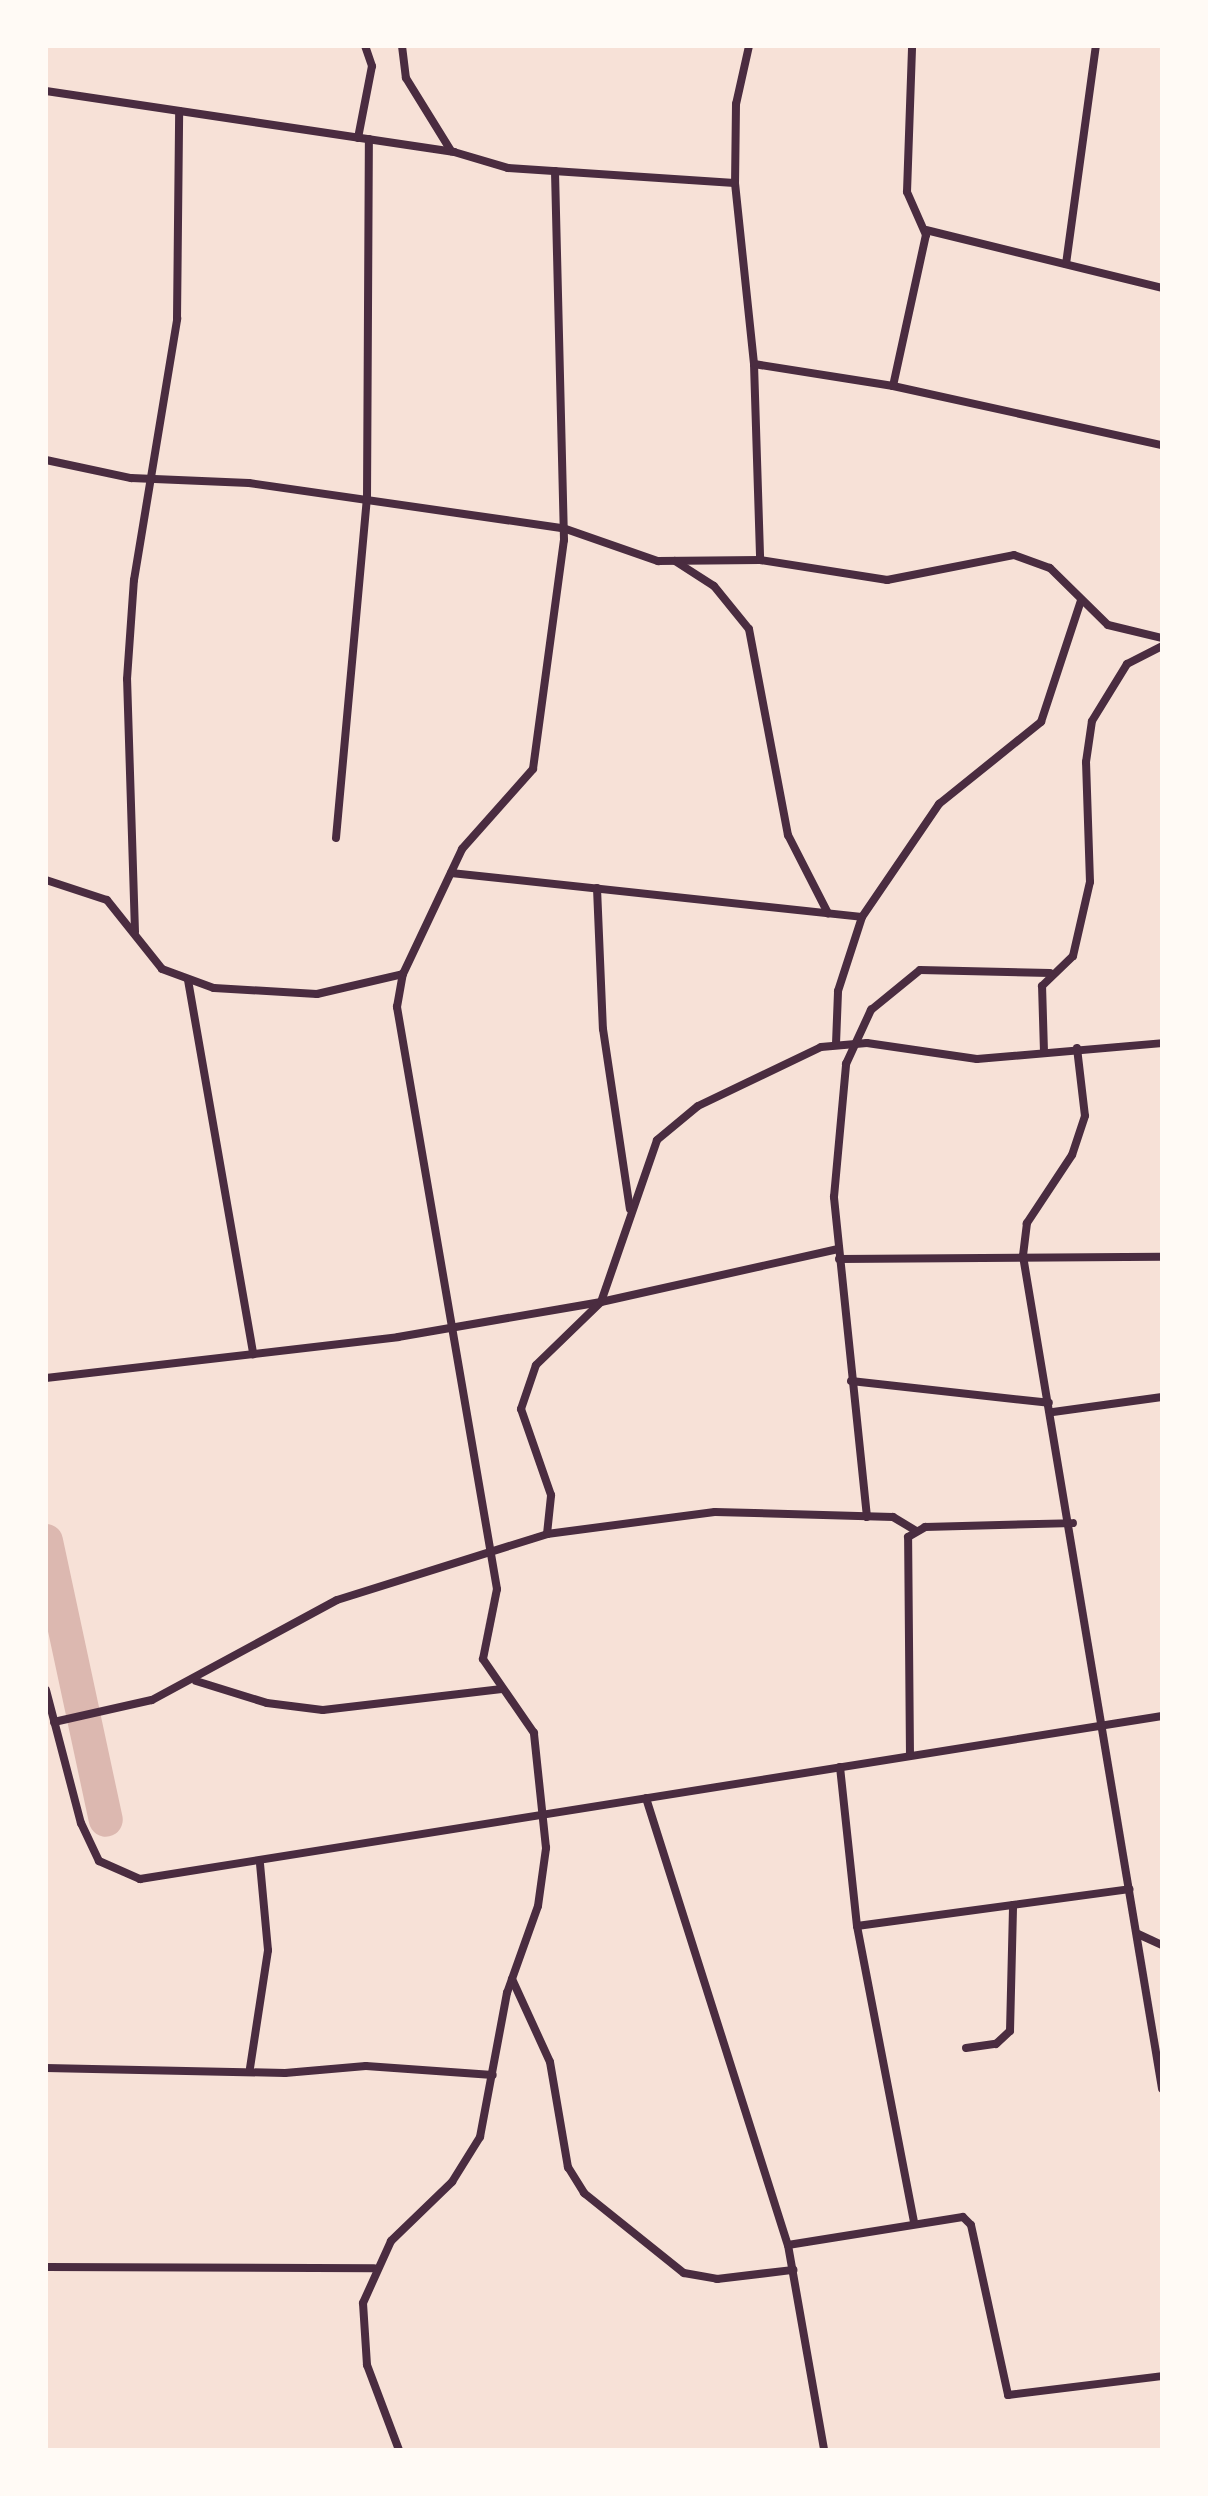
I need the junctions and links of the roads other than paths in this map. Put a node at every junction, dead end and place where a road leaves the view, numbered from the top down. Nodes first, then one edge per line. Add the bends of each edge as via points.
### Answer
1 (365, 46) edge
2 (402, 46) edge
3 (749, 46) edge
4 (912, 46) edge
5 (1096, 46) edge
6 (46, 91) edge
7 (179, 111) junction
8 (358, 138) junction
9 (369, 139) junction
10 (451, 151) junction
11 (555, 171) junction
12 (735, 183) junction
13 (926, 230) junction
14 (1066, 264) junction
15 (1162, 288) edge
16 (754, 364) junction
17 (893, 386) junction
18 (1162, 445) edge
19 (46, 460) edge
20 (154, 480) junction
21 (367, 500) junction
22 (563, 528) junction
23 (760, 560) junction
24 (674, 561) junction
25 (1081, 600) junction
26 (1162, 638) edge
27 (1162, 646) edge
28 (336, 838) dead end
29 (451, 873) junction
30 (46, 880) edge
31 (597, 888) junction
32 (828, 913) junction
33 (862, 917) junction
34 (135, 932) junction
35 (1050, 973) junction
36 (403, 974) junction
37 (188, 980) junction
38 (853, 1043) junction
39 (1162, 1043) edge
40 (836, 1044) junction
41 (1077, 1048) junction
42 (1044, 1052) junction
43 (630, 1212) junction
44 (838, 1249) junction
45 (1023, 1256) junction
46 (1162, 1257) edge
47 (839, 1259) junction
48 (601, 1302) junction
49 (453, 1329) junction
50 (253, 1354) junction
51 (46, 1378) edge
52 (851, 1381) junction
53 (1162, 1397) edge
54 (1051, 1407) junction
55 (867, 1517) junction
56 (1073, 1523) junction
57 (915, 1530) junction
58 (547, 1534) junction
59 (488, 1555) junction
60 (196, 1681) junction
61 (502, 1689) junction
62 (46, 1690) edge
63 (1162, 1716) edge
64 (54, 1722) junction
65 (1106, 1725) junction
66 (910, 1755) junction
67 (840, 1767) junction
68 (646, 1798) junction
69 (547, 1814) junction
70 (260, 1864) junction
71 (1129, 1889) junction
72 (1013, 1905) junction
73 (857, 1926) junction
74 (1138, 1934) junction
75 (1162, 1945) edge
76 (512, 1979) junction
77 (966, 2048) dead end
78 (46, 2068) edge
79 (250, 2068) junction
80 (493, 2075) junction
81 (1162, 2088) edge
82 (914, 2223) junction
83 (788, 2245) junction
84 (46, 2267) edge
85 (374, 2268) junction
86 (793, 2270) junction
87 (1162, 2376) edge
88 (399, 2450) edge
89 (824, 2450) edge

1 - 8 street via 372,66
2 - 10 street via 406,78
3 - 12 street via 736,104
4 - 13 street via 907,192
5 - 14 street
6 - 7 street
7 - 8 street
7 - 20 street via 177,319
8 - 9 street
9 - 10 street
9 - 21 street
10 - 11 street via 508,168
11 - 12 street
11 - 22 street
12 - 16 street
13 - 14 street
13 - 17 street
14 - 15 street
16 - 17 street
16 - 23 street
17 - 18 street
19 - 20 street
20 - 21 street via 226,480
20 - 34 street via 134,580 127,679
21 - 22 street
21 - 28 street
22 - 24 street via 626,554
22 - 29 street via 533,769 472,835
23 - 24 street
23 - 25 street via 887,580 1014,555 1050,568
24 - 32 street via 714,586 749,629 788,835
25 - 26 street via 1116,629
25 - 33 street via 1041,722 939,804
27 - 35 street via 1127,664 1092,721 1085,911 1073,956
29 - 31 street
29 - 36 street
30 - 34 street via 107,900
31 - 32 street
31 - 43 street via 603,1029
32 - 33 street
33 - 40 street via 838,991
34 - 37 street via 155,963
35 - 38 street via 920,970 884,994
35 - 42 street via 1041,995
36 - 37 street via 291,996
36 - 49 street via 399,1018
37 - 50 street
38 - 40 street
38 - 42 street via 949,1058
38 - 44 street via 840,1100
39 - 41 street
40 - 43 street via 676,1121 644,1162
41 - 42 street
41 - 45 street via 1085,1116 1072,1155 1027,1223
43 - 48 street
44 - 47 street
44 - 48 street
45 - 46 street
45 - 47 street
45 - 54 street via 1035,1363
47 - 52 street
48 - 49 street
48 - 58 street via 536,1365 522,1390 523,1418 551,1495
49 - 50 street
49 - 59 street
50 - 51 street
52 - 54 street
52 - 55 street
53 - 54 street
54 - 56 street
55 - 57 street via 897,1518
55 - 58 street via 669,1514
56 - 57 street
56 - 65 street
57 - 66 street via 908,1537
58 - 59 street
59 - 60 street via 337,1600
59 - 61 street via 497,1589 482,1649
60 - 61 street via 323,1710
60 - 64 street via 128,1708
61 - 69 street via 534,1733
62 - 64 street
63 - 65 street
64 - 70 street via 99,1861 140,1879
65 - 66 street
65 - 71 street
66 - 67 street
67 - 68 street
67 - 73 street
68 - 69 street
68 - 83 street
69 - 70 street
69 - 76 street via 538,1906
70 - 79 street via 268,1950
71 - 72 street
71 - 74 street
72 - 73 street
72 - 77 street via 1012,2025 996,2044
73 - 82 street
74 - 75 street
74 - 81 street
76 - 80 street
76 - 86 street via 550,2062 568,2167 584,2193 684,2273 717,2279
78 - 79 street
79 - 80 street
80 - 85 street via 486,2120 463,2168 401,2229
82 - 83 street
82 - 87 street via 952,2214 971,2225 1008,2395
83 - 86 street
84 - 85 street
85 - 88 street via 360,2319 362,2342
86 - 89 street

